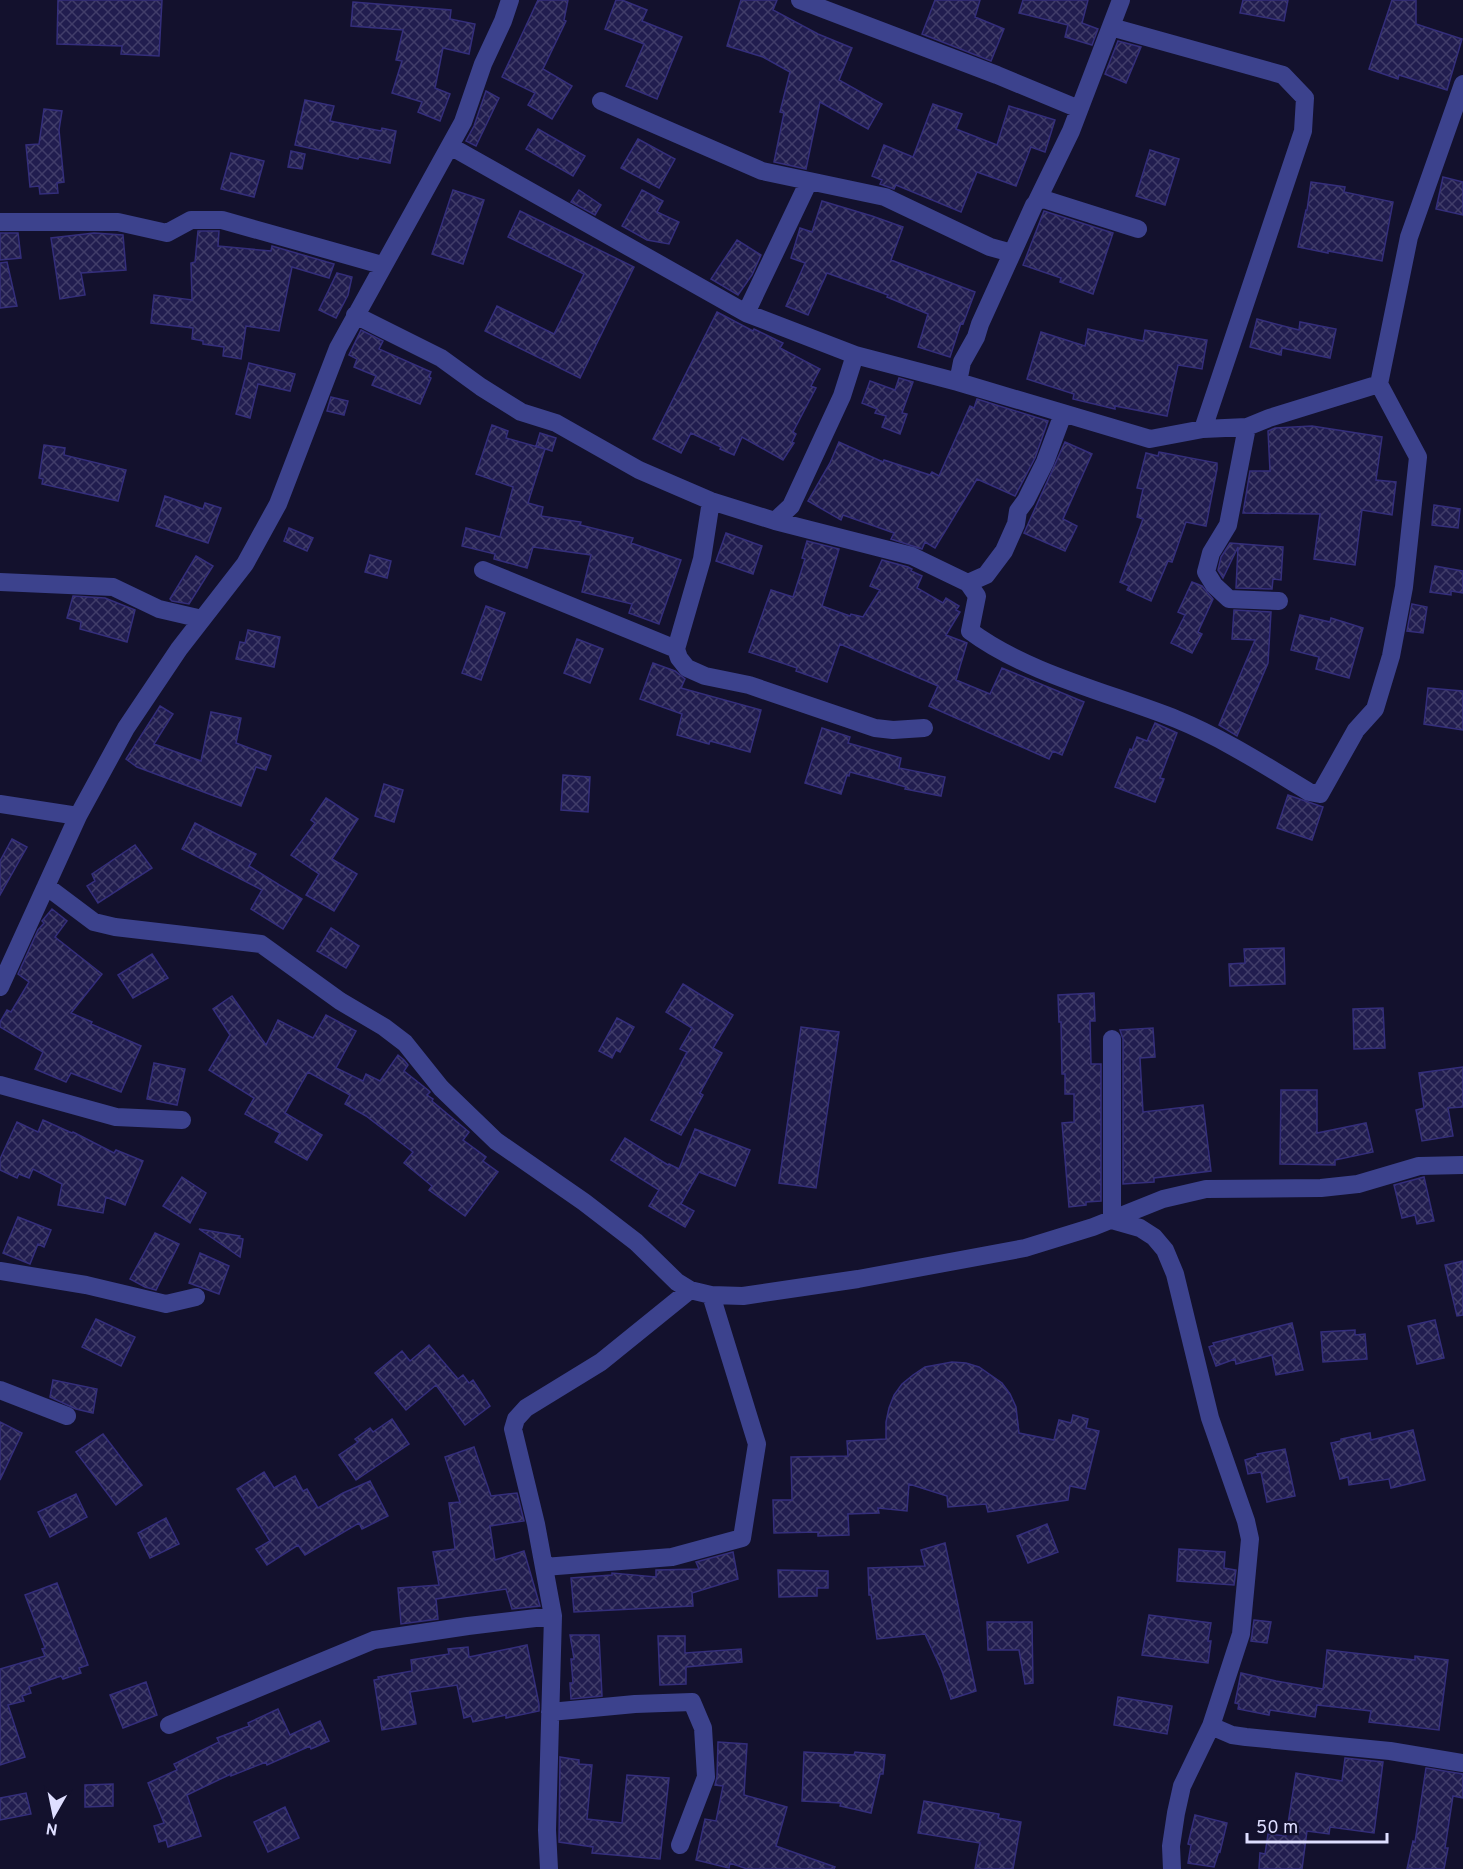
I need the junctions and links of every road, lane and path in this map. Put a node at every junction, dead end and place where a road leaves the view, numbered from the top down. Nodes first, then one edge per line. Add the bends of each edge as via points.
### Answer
1 (510, 0) edge
2 (800, 0) edge
3 (1121, 0) edge
4 (1111, 27) junction
5 (1463, 84) edge
6 (601, 101) dead end
7 (1079, 109) junction
8 (450, 146) junction
9 (809, 181) junction
10 (1037, 201) junction
11 (0, 222) edge
12 (1138, 229) dead end
13 (1012, 253) junction
14 (382, 265) junction
15 (746, 313) junction
16 (355, 315) junction
17 (855, 355) junction
18 (958, 382) junction
19 (1379, 384) junction
20 (1063, 414) junction
21 (1247, 427) junction
22 (1203, 429) junction
23 (711, 501) junction
24 (775, 521) junction
25 (483, 570) dead end
26 (0, 582) edge
27 (968, 583) junction
28 (1280, 601) dead end
29 (202, 619) junction
30 (676, 649) junction
31 (924, 728) dead end
32 (0, 804) edge
33 (78, 816) junction
34 (46, 886) junction
35 (0, 987) edge
36 (1112, 1039) dead end
37 (0, 1085) edge
38 (182, 1120) dead end
39 (1463, 1165) edge
40 (1112, 1220) junction
41 (0, 1271) edge
42 (690, 1290) junction
43 (711, 1295) junction
44 (196, 1296) dead end
45 (0, 1390) edge
46 (67, 1416) dead end
47 (544, 1567) junction
48 (553, 1616) junction
49 (550, 1712) junction
50 (169, 1725) dead end
51 (1211, 1726) junction
52 (1463, 1763) edge
53 (680, 1845) dead end
54 (549, 1869) edge
55 (1172, 1869) edge

1 - 8 street
2 - 7 street
3 - 4 street
4 - 7 street
4 - 22 street via 1283,75 1305,98 1303,130
5 - 19 street via 1409,237
6 - 9 street via 762,171
7 - 10 street
8 - 14 street
8 - 15 street
9 - 13 street via 885,197 990,247
9 - 15 street
10 - 12 street via 1046,199
10 - 13 street
11 - 14 street via 118,222 167,233 191,220 222,220
13 - 18 street via 963,362
14 - 16 street
15 - 17 street
16 - 23 street via 441,358 521,411 556,423 639,470
16 - 29 street via 338,348 278,504 245,564
17 - 18 street
17 - 24 street via 842,396 791,506
18 - 20 street
19 - 21 street
19 - 27 street via 1418,457 1404,587 1391,656 1375,709 1356,730 1320,794 1309,792 1239,749 1178,720 1076,684 991,647 970,630 977,596
20 - 22 street via 1150,439
20 - 27 street via 1004,551 986,575
21 - 22 street
21 - 28 street via 1228,525 1211,553 1206,572 1229,599
23 - 24 street
23 - 30 street via 702,559
24 - 27 street via 912,556
25 - 30 street
26 - 29 street via 113,587 159,609
29 - 33 street via 126,728
30 - 31 street via 687,668 705,676 749,685 875,728
32 - 33 street
33 - 34 street
34 - 35 street
34 - 42 street via 94,922 261,944 398,1038 441,1088 496,1141 584,1202
36 - 40 street
37 - 38 street via 116,1117
39 - 40 street via 1419,1166 1358,1184 1321,1188 1206,1189 1163,1199
40 - 43 street via 1025,1248 743,1296
40 - 51 street via 1140,1228 1165,1250 1175,1274 1210,1418 1250,1539 1241,1634
41 - 44 street via 86,1285 166,1304
42 - 43 street
42 - 47 street via 602,1362 526,1408 516,1419 513,1429
43 - 47 street via 757,1444 742,1538 672,1557
45 - 46 street
47 - 48 street
48 - 49 street
48 - 50 street via 374,1640
49 - 53 street via 692,1702 703,1728 706,1776
49 - 54 street
51 - 52 street via 1232,1735 1390,1751
51 - 55 street via 1182,1786 1171,1846

